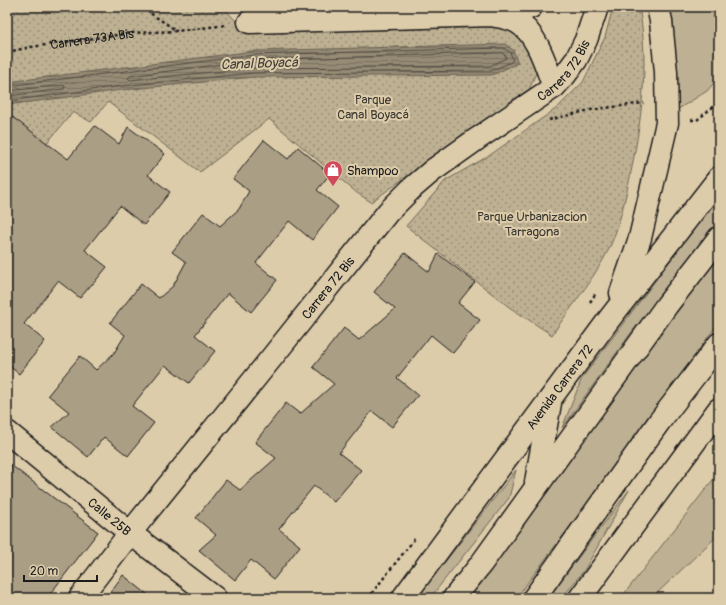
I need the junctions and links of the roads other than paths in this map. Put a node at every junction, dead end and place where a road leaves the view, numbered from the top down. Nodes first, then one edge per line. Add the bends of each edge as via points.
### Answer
1 (531, 7) edge
2 (597, 7) edge
3 (658, 7) edge
4 (255, 14) edge
5 (492, 15) junction
6 (554, 87) junction
7 (719, 178) edge
8 (719, 238) edge
9 (610, 318) junction
10 (719, 344) edge
11 (551, 398) junction
12 (719, 410) edge
13 (7, 432) edge
14 (536, 487) junction
15 (130, 533) junction
16 (80, 598) edge
17 (215, 598) edge
18 (403, 598) edge
19 (454, 598) edge
20 (534, 598) edge
21 (580, 598) edge

1 - 5 main road
2 - 6 main road, Carrera 72 Bis via 576,60
3 - 9 main road via 666,72 667,123 640,238
4 - 5 main road
5 - 6 main road via 516,22 530,32
6 - 15 main road, Carrera 72 Bis via 432,171 388,212
7 - 9 main road, Avenida Carrera 72
8 - 14 main road via 667,305
9 - 11 main road, Avenida Carrera 72
10 - 20 main road via 659,422
11 - 14 main road
11 - 18 main road, Avenida Carrera 72
12 - 21 main road
13 - 15 main road, Calle 25B
14 - 19 main road
15 - 16 main road, Carrera 72 Bis
15 - 17 main road, Calle 25B

